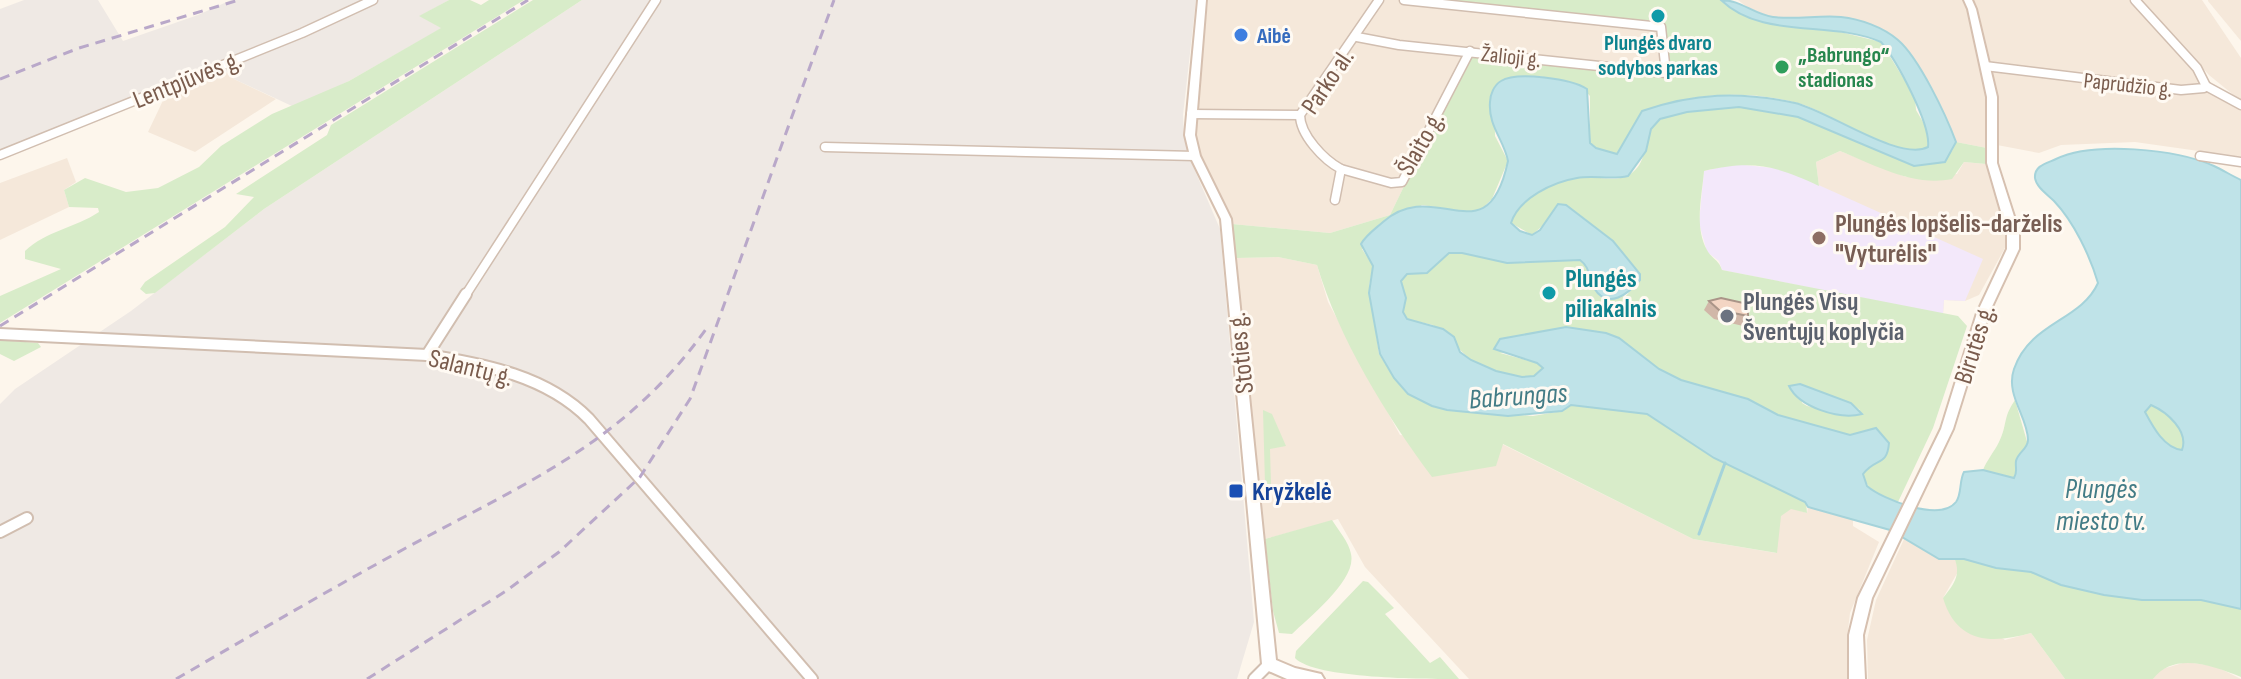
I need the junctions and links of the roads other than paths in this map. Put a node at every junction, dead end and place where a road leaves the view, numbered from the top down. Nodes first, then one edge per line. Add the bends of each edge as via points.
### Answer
1 (373, 0) edge
2 (656, 0) edge
3 (1202, 0) edge
4 (1379, 0) edge
5 (1404, 0) edge
6 (1968, 0) edge
7 (2135, 0) edge
8 (1357, 37) junction
9 (1470, 51) junction
10 (1985, 66) junction
11 (2206, 86) junction
12 (2241, 105) edge
13 (1191, 114) junction
14 (1300, 115) junction
15 (825, 147) dead end
16 (0, 155) edge
17 (1195, 156) junction
18 (2200, 156) dead end
19 (2241, 162) edge
20 (1341, 169) junction
21 (1335, 200) dead end
22 (0, 334) edge
23 (427, 355) junction
24 (27, 518) dead end
25 (0, 532) edge
26 (1269, 664) junction
27 (812, 679) edge
28 (1254, 679) edge
29 (1316, 679) edge
30 (1857, 679) edge

1 - 16 street, Lentpjūvės g.
2 - 23 street
3 - 13 main road, Stoties g.
4 - 8 street, Parko al.
5 - 9 street, Žalioji g. via 1661,27 1666,73
6 - 10 main road, Birutės g.
7 - 11 street, Paprūdžio g. via 2197,68
8 - 9 street, Žalioji g.
8 - 14 street, Parko al.
9 - 20 street, Šlaito g. via 1402,182
10 - 11 street, Paprūdžio g. via 2181,90
10 - 30 main road, Birutės g. via 1993,106 1992,163 2013,232 2013,249 1983,313 1947,429 1888,546 1861,614
11 - 12 street
13 - 14 street
13 - 17 main road, Stoties g.
14 - 20 street, Parko al. via 1311,139 1331,165
15 - 17 street
17 - 26 main road, Stoties g. via 1226,219
18 - 19 street
20 - 21 street
22 - 23 street, Salantų g.
23 - 27 street, Salantų g. via 468,361 535,383 572,404
24 - 25 street
26 - 28 street
26 - 29 main road

